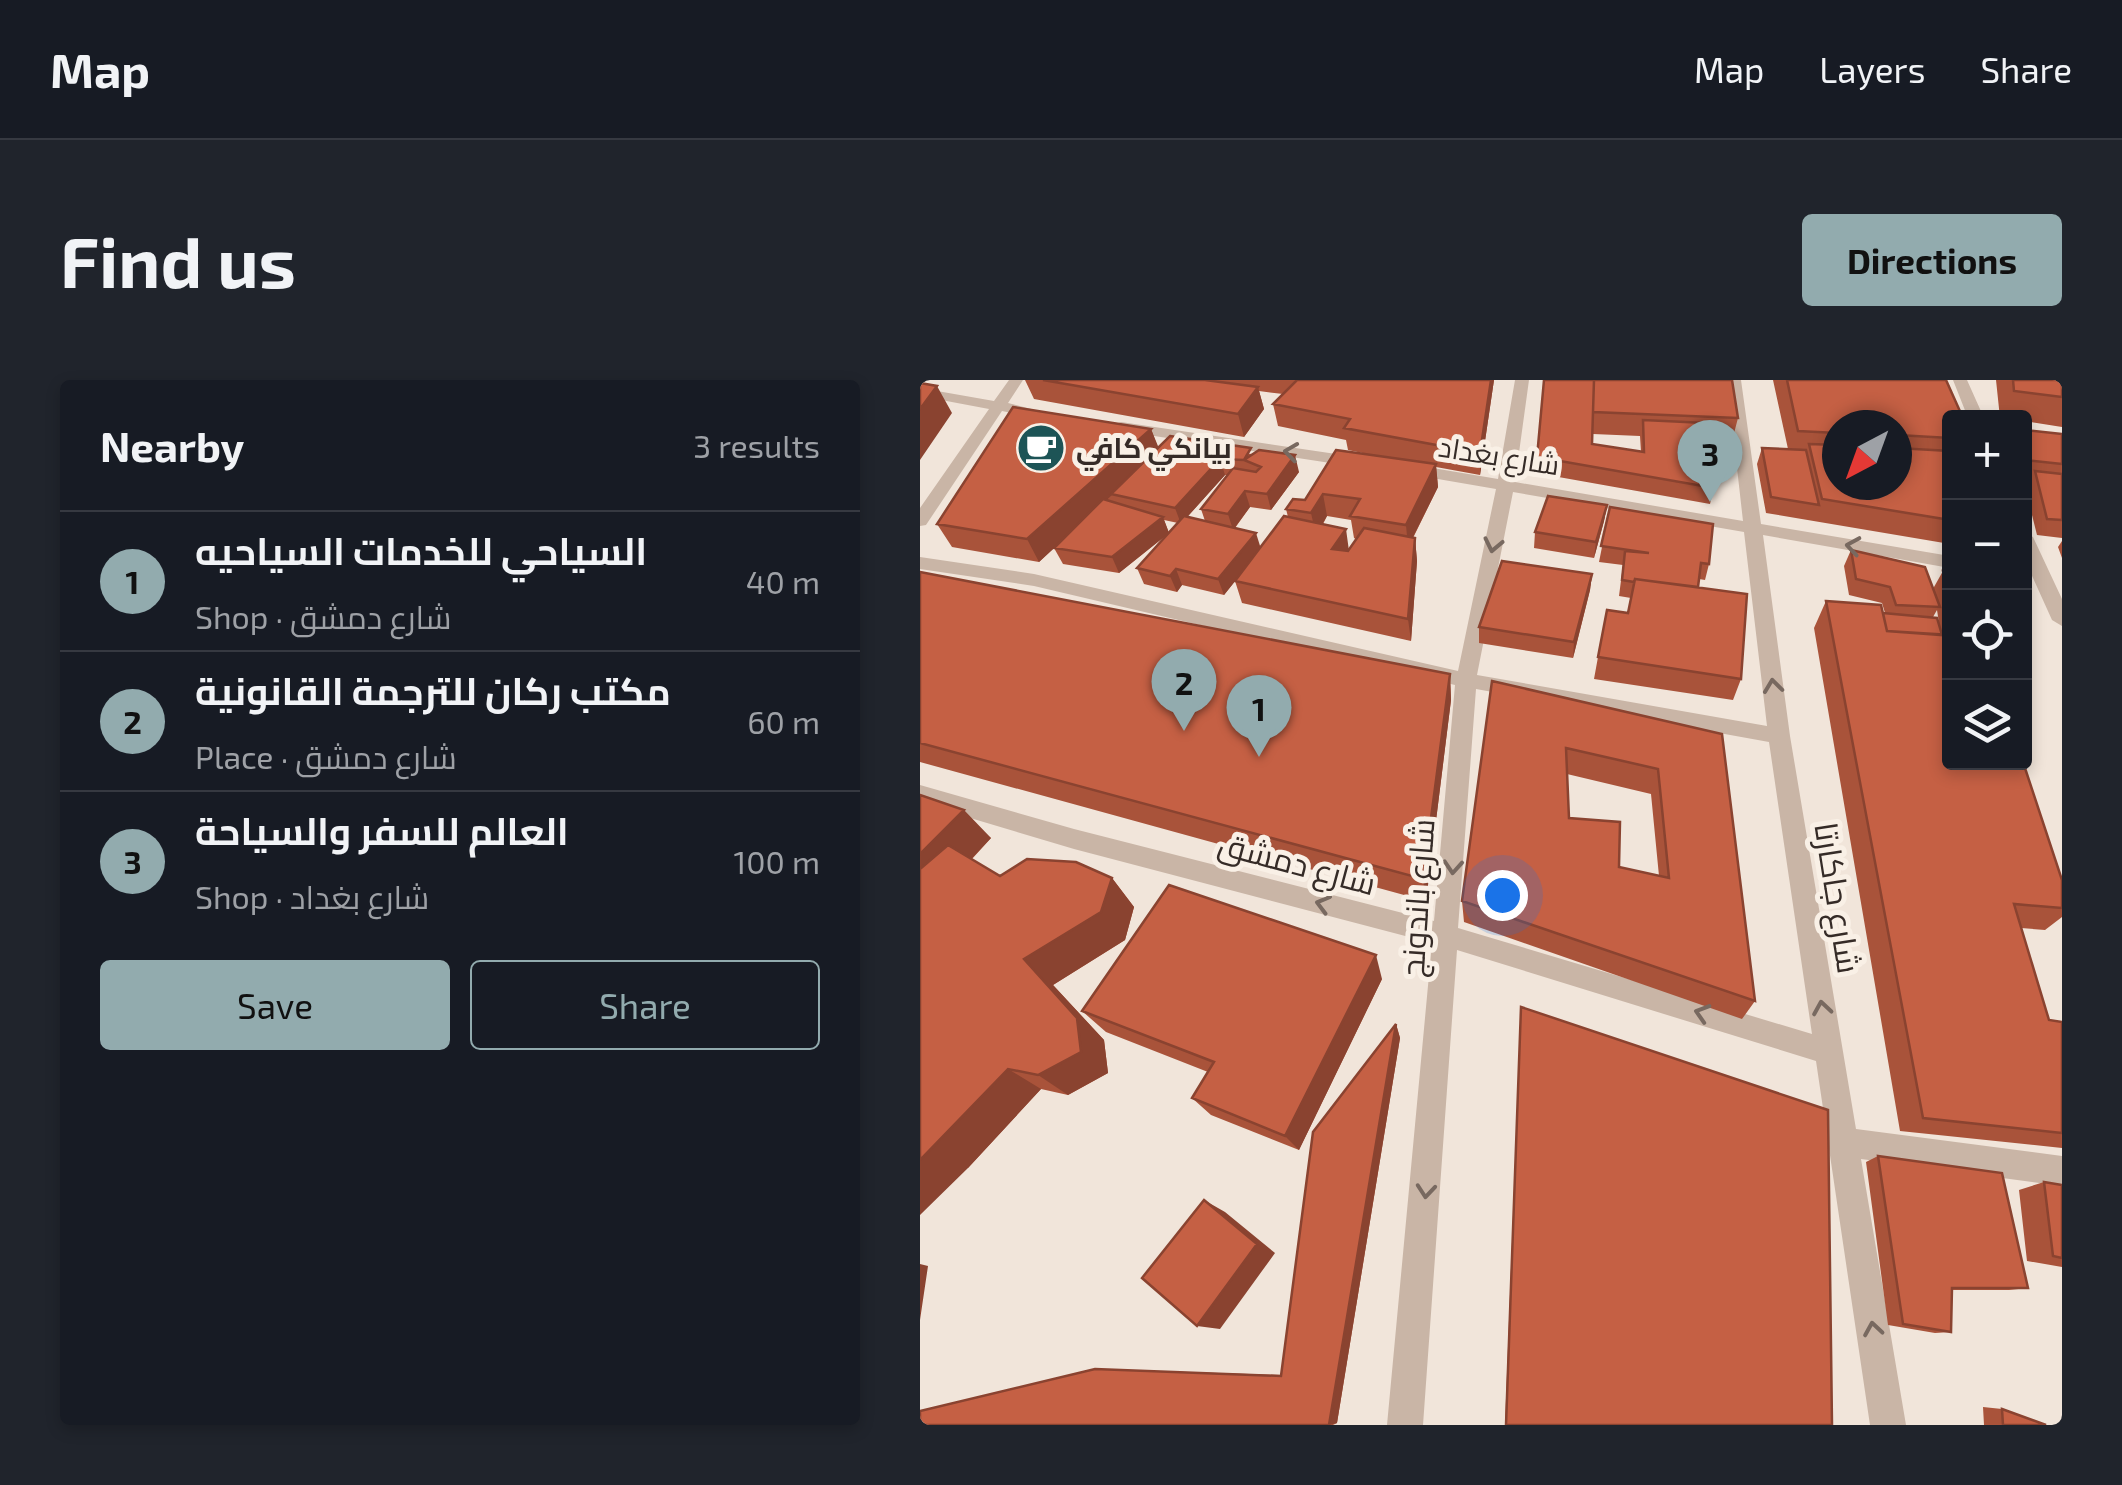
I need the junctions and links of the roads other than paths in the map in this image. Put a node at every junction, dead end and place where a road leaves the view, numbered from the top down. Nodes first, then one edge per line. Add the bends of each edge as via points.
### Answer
1 (1016, 380) edge
2 (1522, 380) edge
3 (1960, 380) edge
4 (1728, 382) edge
5 (920, 392) edge
6 (998, 406) junction
7 (1973, 410) edge
8 (1052, 416) edge
9 (1106, 424) edge
10 (1506, 483) junction
11 (920, 521) edge
12 (1753, 530) junction
13 (1942, 561) edge
14 (920, 563) edge
15 (2032, 576) edge
16 (2062, 580) edge
17 (2062, 620) edge
18 (1466, 680) junction
19 (1779, 736) junction
20 (920, 794) edge
21 (1448, 936) junction
22 (1829, 1052) junction
23 (1843, 1142) junction
24 (2062, 1171) edge
25 (1405, 1425) edge
26 (1888, 1425) edge

1 - 6 street
2 - 10 street, شارع باندونج
3 - 7 street
4 - 12 street, شارع جاكارتا
5 - 6 street
6 - 8 street
6 - 11 street
10 -> 9 street, شارع بغداد via 1172,442
10 - 12 street, شارع بغداد
10 -> 18 street, شارع باندونج
13 -> 12 street, شارع بغداد
19 -> 12 street, شارع جاكارتا
14 - 18 street via 1041,573
15 - 16 street
15 - 17 street
18 - 19 street
18 -> 21 street, شارع باندونج
22 -> 19 street, شارع جاكارتا
21 -> 20 street, شارع دمشق
22 -> 21 street, شارع دمشق
21 -> 25 street, شارع باندونج
22 - 23 street, شارع جاكارتا
23 - 24 street
26 -> 23 street, شارع جاكارتا

